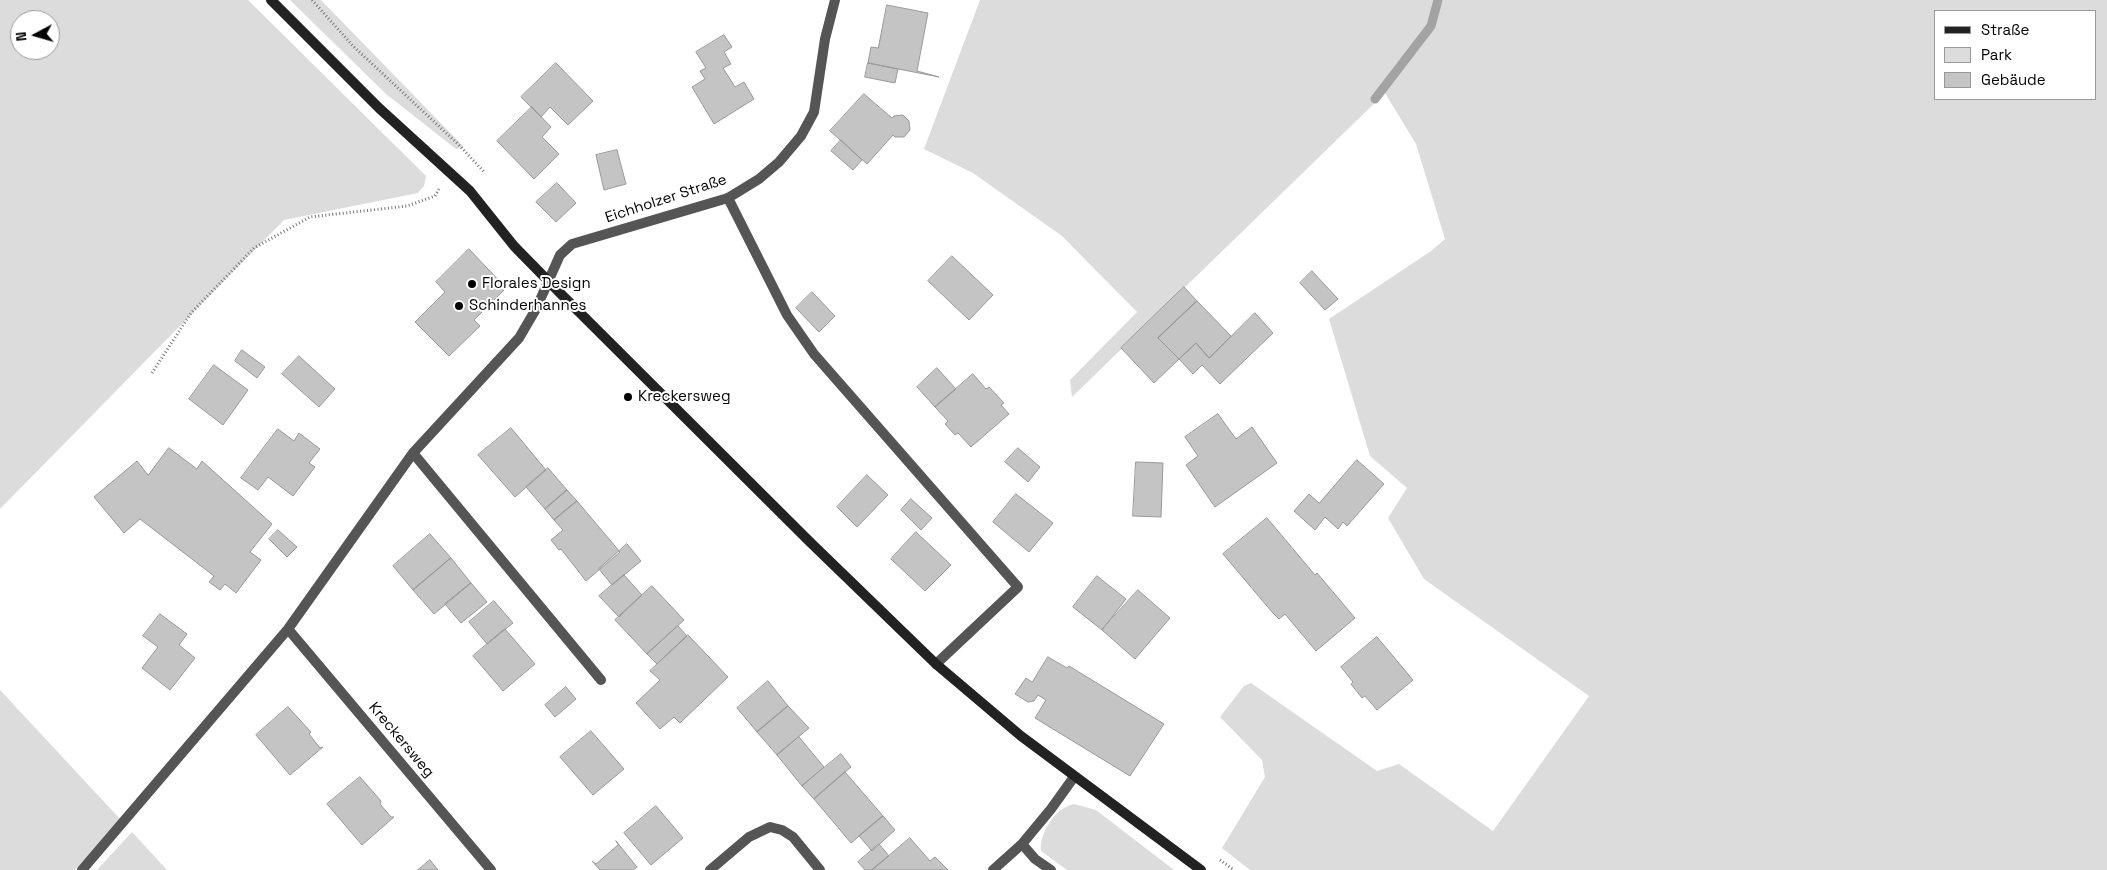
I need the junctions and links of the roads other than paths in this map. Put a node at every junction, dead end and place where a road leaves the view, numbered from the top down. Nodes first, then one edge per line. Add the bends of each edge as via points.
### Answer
1 (271, 0) edge
2 (835, 0) edge
3 (728, 198) junction
4 (548, 279) junction
5 (414, 453) junction
6 (288, 629) junction
7 (936, 664) junction
8 (601, 680) dead end
9 (1074, 777) junction
10 (1022, 844) junction
11 (83, 869) edge
12 (491, 870) edge
13 (710, 870) edge
14 (820, 870) edge
15 (993, 870) edge
16 (1051, 870) edge
17 (1201, 870) edge

1 - 4 main road via 379,108 470,191 514,246
2 - 3 street, Eichholzer Straße via 825,39 814,112 807,125 780,162
3 - 4 street, Eichholzer Straße via 572,244 560,255
3 - 7 street via 797,332 1018,587
4 - 5 street via 520,338
4 - 7 main road
5 - 6 street
5 - 8 street
6 - 11 street
6 - 12 street, Kreckersweg
7 - 9 main road
9 - 10 street
9 - 17 main road
10 - 15 street
10 - 16 street
13 - 14 street via 749,837 770,827 793,837

